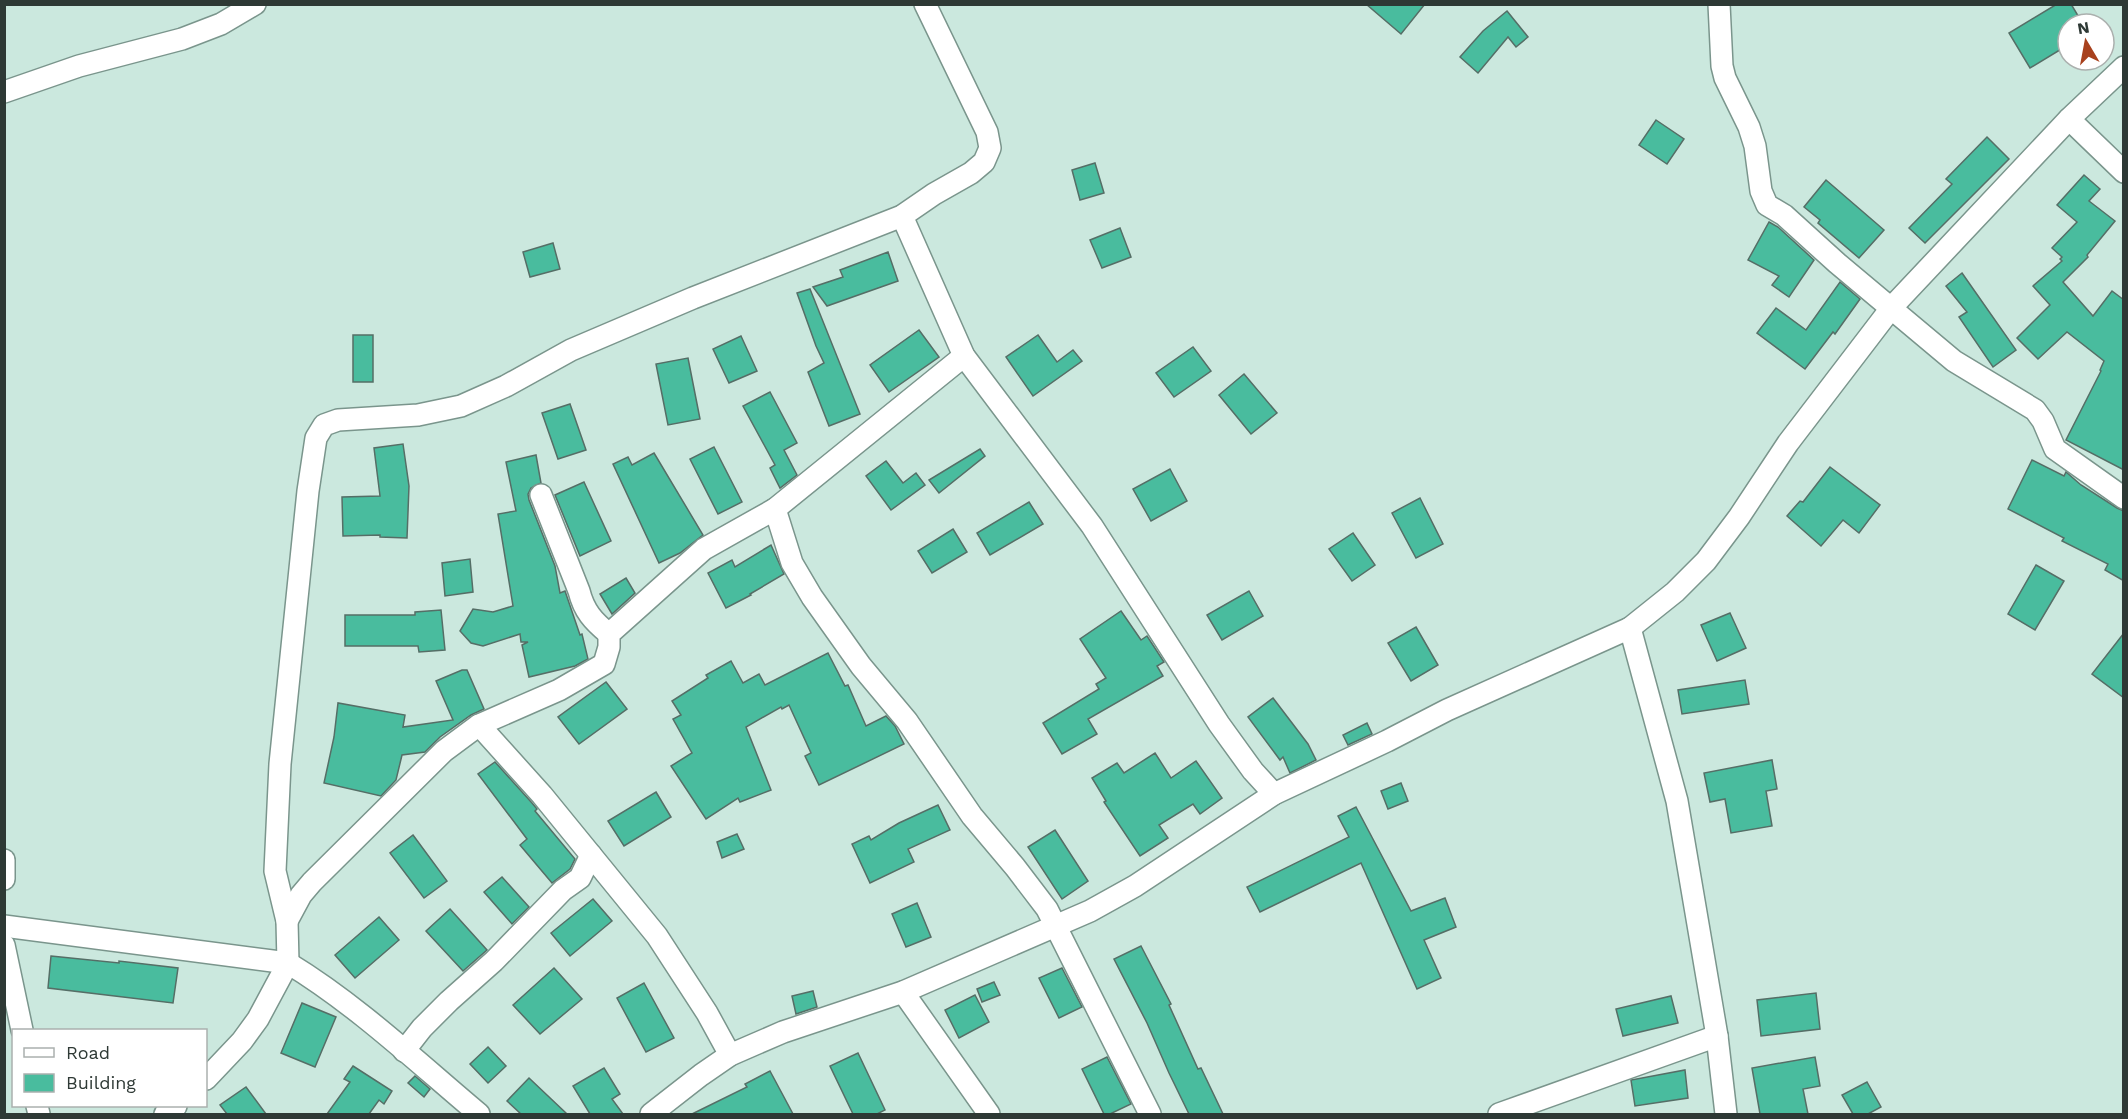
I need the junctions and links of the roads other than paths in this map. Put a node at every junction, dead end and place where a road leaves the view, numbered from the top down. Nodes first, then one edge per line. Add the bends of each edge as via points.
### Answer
1 (255, 4) edge
2 (925, 4) edge
3 (1719, 4) edge
4 (2124, 67) edge
5 (4, 92) edge
6 (2069, 119) junction
7 (2124, 172) edge
8 (902, 216) junction
9 (1892, 307) junction
10 (964, 356) junction
11 (541, 495) dead end
12 (2124, 498) edge
13 (775, 509) junction
14 (1630, 628) junction
15 (609, 634) junction
16 (479, 725) junction
17 (1274, 794) junction
18 (591, 855) junction
19 (4, 860) edge
20 (4, 879) edge
21 (287, 921) junction
22 (1056, 924) junction
23 (4, 926) edge
24 (4, 945) edge
25 (288, 963) junction
26 (903, 992) junction
27 (22, 1029) edge
28 (1717, 1036) junction
29 (404, 1051) junction
30 (730, 1055) junction
31 (207, 1078) edge
32 (479, 1114) edge
33 (651, 1114) edge
34 (989, 1114) edge
35 (1150, 1114) edge
36 (1499, 1114) edge
37 (1726, 1114) edge

1 - 5 street via 221,24 182,39 79,66
2 - 8 street via 987,132 990,148 984,162 970,173
3 - 9 street via 1722,66 1749,127 1767,205
4 - 6 street
6 - 7 street
6 - 9 street
8 - 10 street
8 - 21 street via 571,350 461,406 418,415 338,420 324,425 316,438 308,491 280,764 275,871
9 - 12 street via 1954,361 2035,410 2055,449
9 - 14 street via 1788,443 1706,561
10 - 13 street
10 - 17 street via 1092,526 1219,724
11 - 15 street via 583,606
13 - 15 street via 704,549
13 - 22 street via 792,563 812,597
14 - 17 street
14 - 28 street via 1677,801
15 - 16 street via 604,664 559,690
16 - 18 street
16 - 21 street via 430,763 312,882
17 - 22 street via 1135,886 1090,911
18 - 29 street via 580,878 562,890 449,1001
18 - 30 street via 657,936
19 - 20 street
21 - 25 street
22 - 26 street
22 - 35 street
23 - 25 street
24 - 27 street
25 - 29 street via 324,986
25 - 31 street via 258,1019
26 - 30 street via 783,1032
26 - 34 street
28 - 36 street
28 - 37 street
29 - 32 street
30 - 33 street

